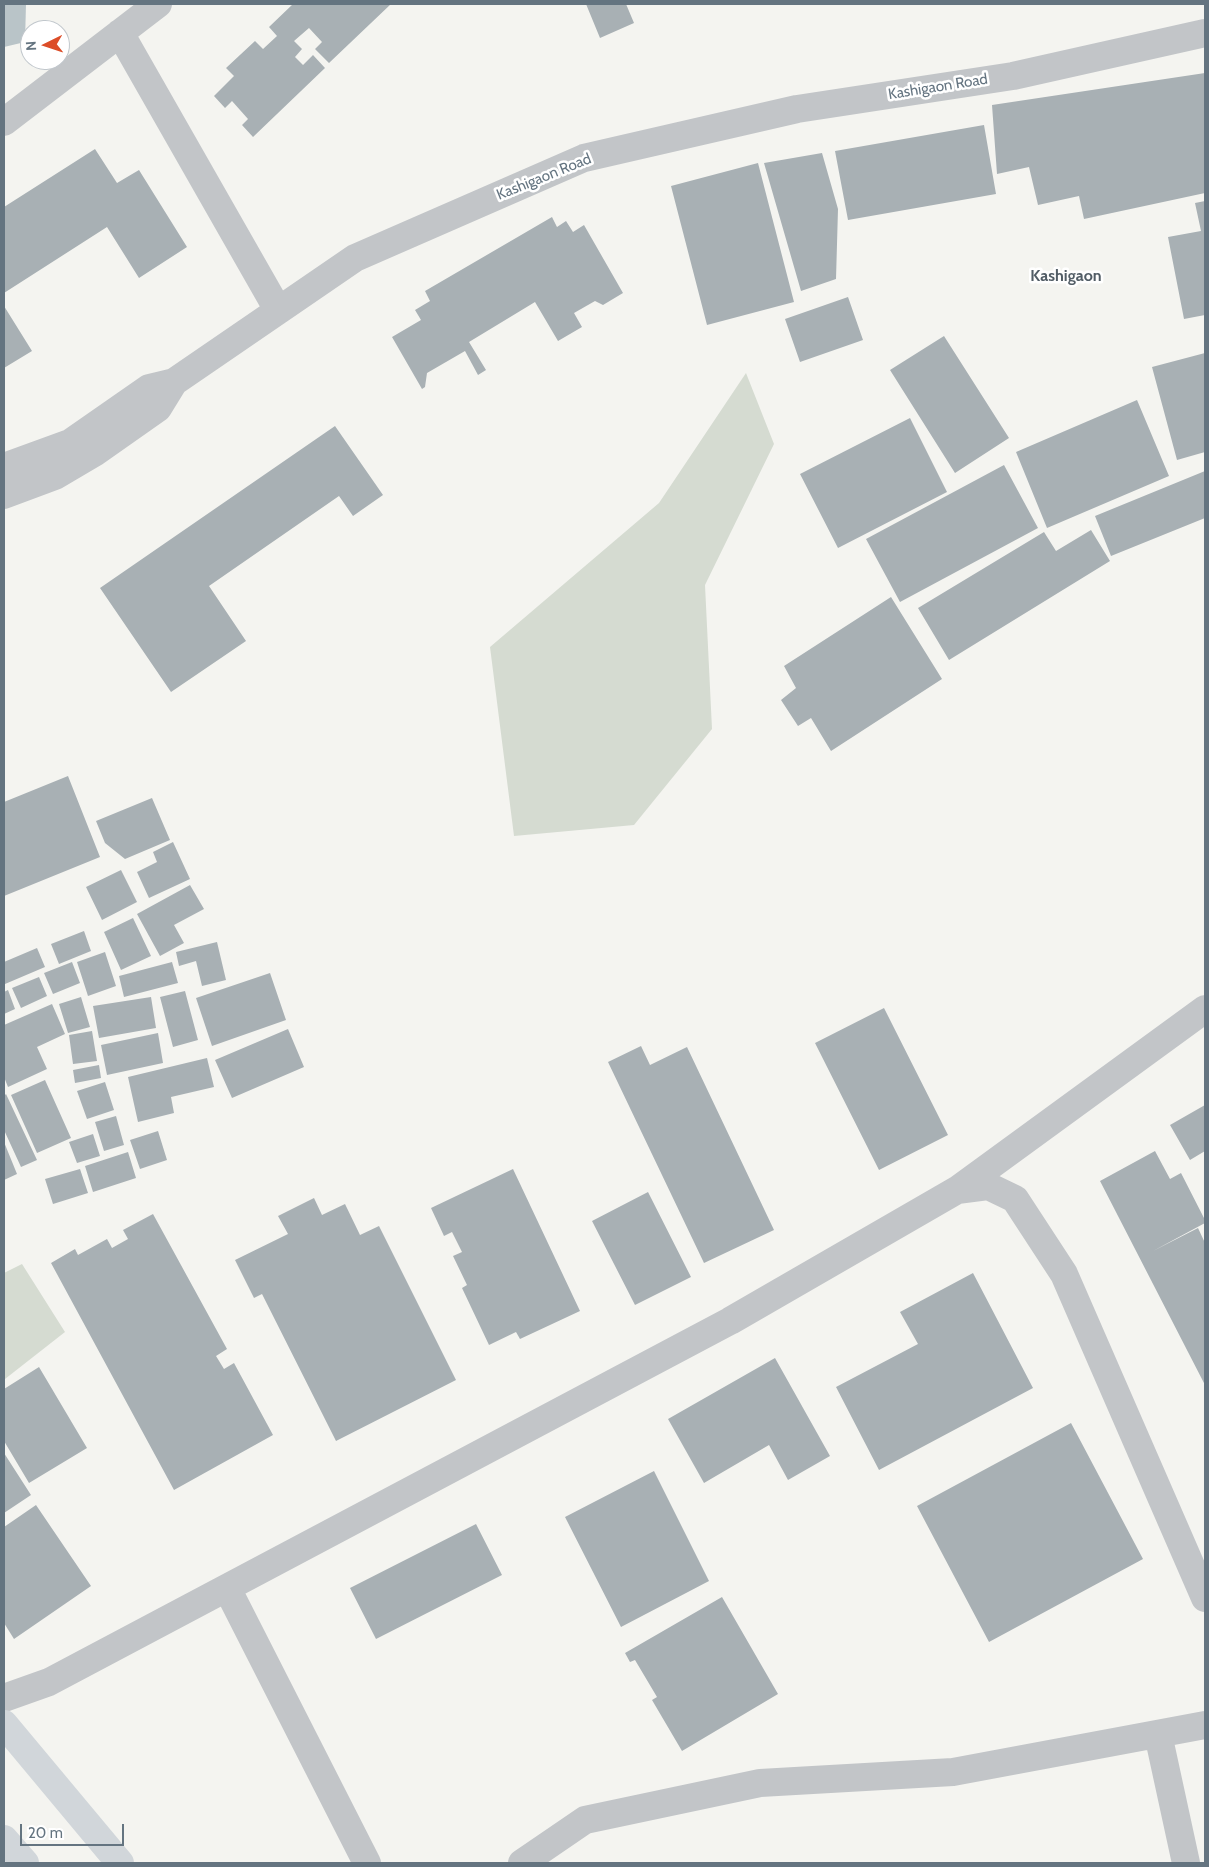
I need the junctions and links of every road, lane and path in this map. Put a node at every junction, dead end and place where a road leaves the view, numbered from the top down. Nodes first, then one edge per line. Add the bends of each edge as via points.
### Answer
1 (158, 4) edge
2 (120, 33) junction
3 (1205, 33) edge
4 (4, 122) edge
5 (278, 310) junction
6 (174, 382) junction
7 (4, 468) edge
8 (4, 495) edge
9 (1205, 1009) edge
10 (956, 1190) junction
11 (227, 1588) junction
12 (1205, 1598) edge
13 (4, 1698) edge
14 (4, 1724) edge
15 (1205, 1725) edge
16 (1158, 1734) junction
17 (4, 1839) edge
18 (25, 1863) edge
19 (120, 1863) edge
20 (368, 1863) edge
21 (522, 1863) edge
22 (1186, 1863) edge

1 - 2 street
2 - 4 street
2 - 5 street
3 - 5 street, Kashigaon Road via 1013,76 797,109 584,158 355,258
5 - 6 street, Kashigaon Road
6 - 7 street, Kashigaon Road via 149,388 70,443
6 - 8 street via 158,408 94,453 55,476
9 - 10 street
10 - 11 street via 730,1321
10 - 12 street via 988,1186 1015,1198 1064,1274
11 - 13 street via 48,1682
11 - 20 street
14 - 19 main road
15 - 16 street
16 - 21 street via 953,1772 760,1783 585,1820
16 - 22 street
17 - 18 main road

